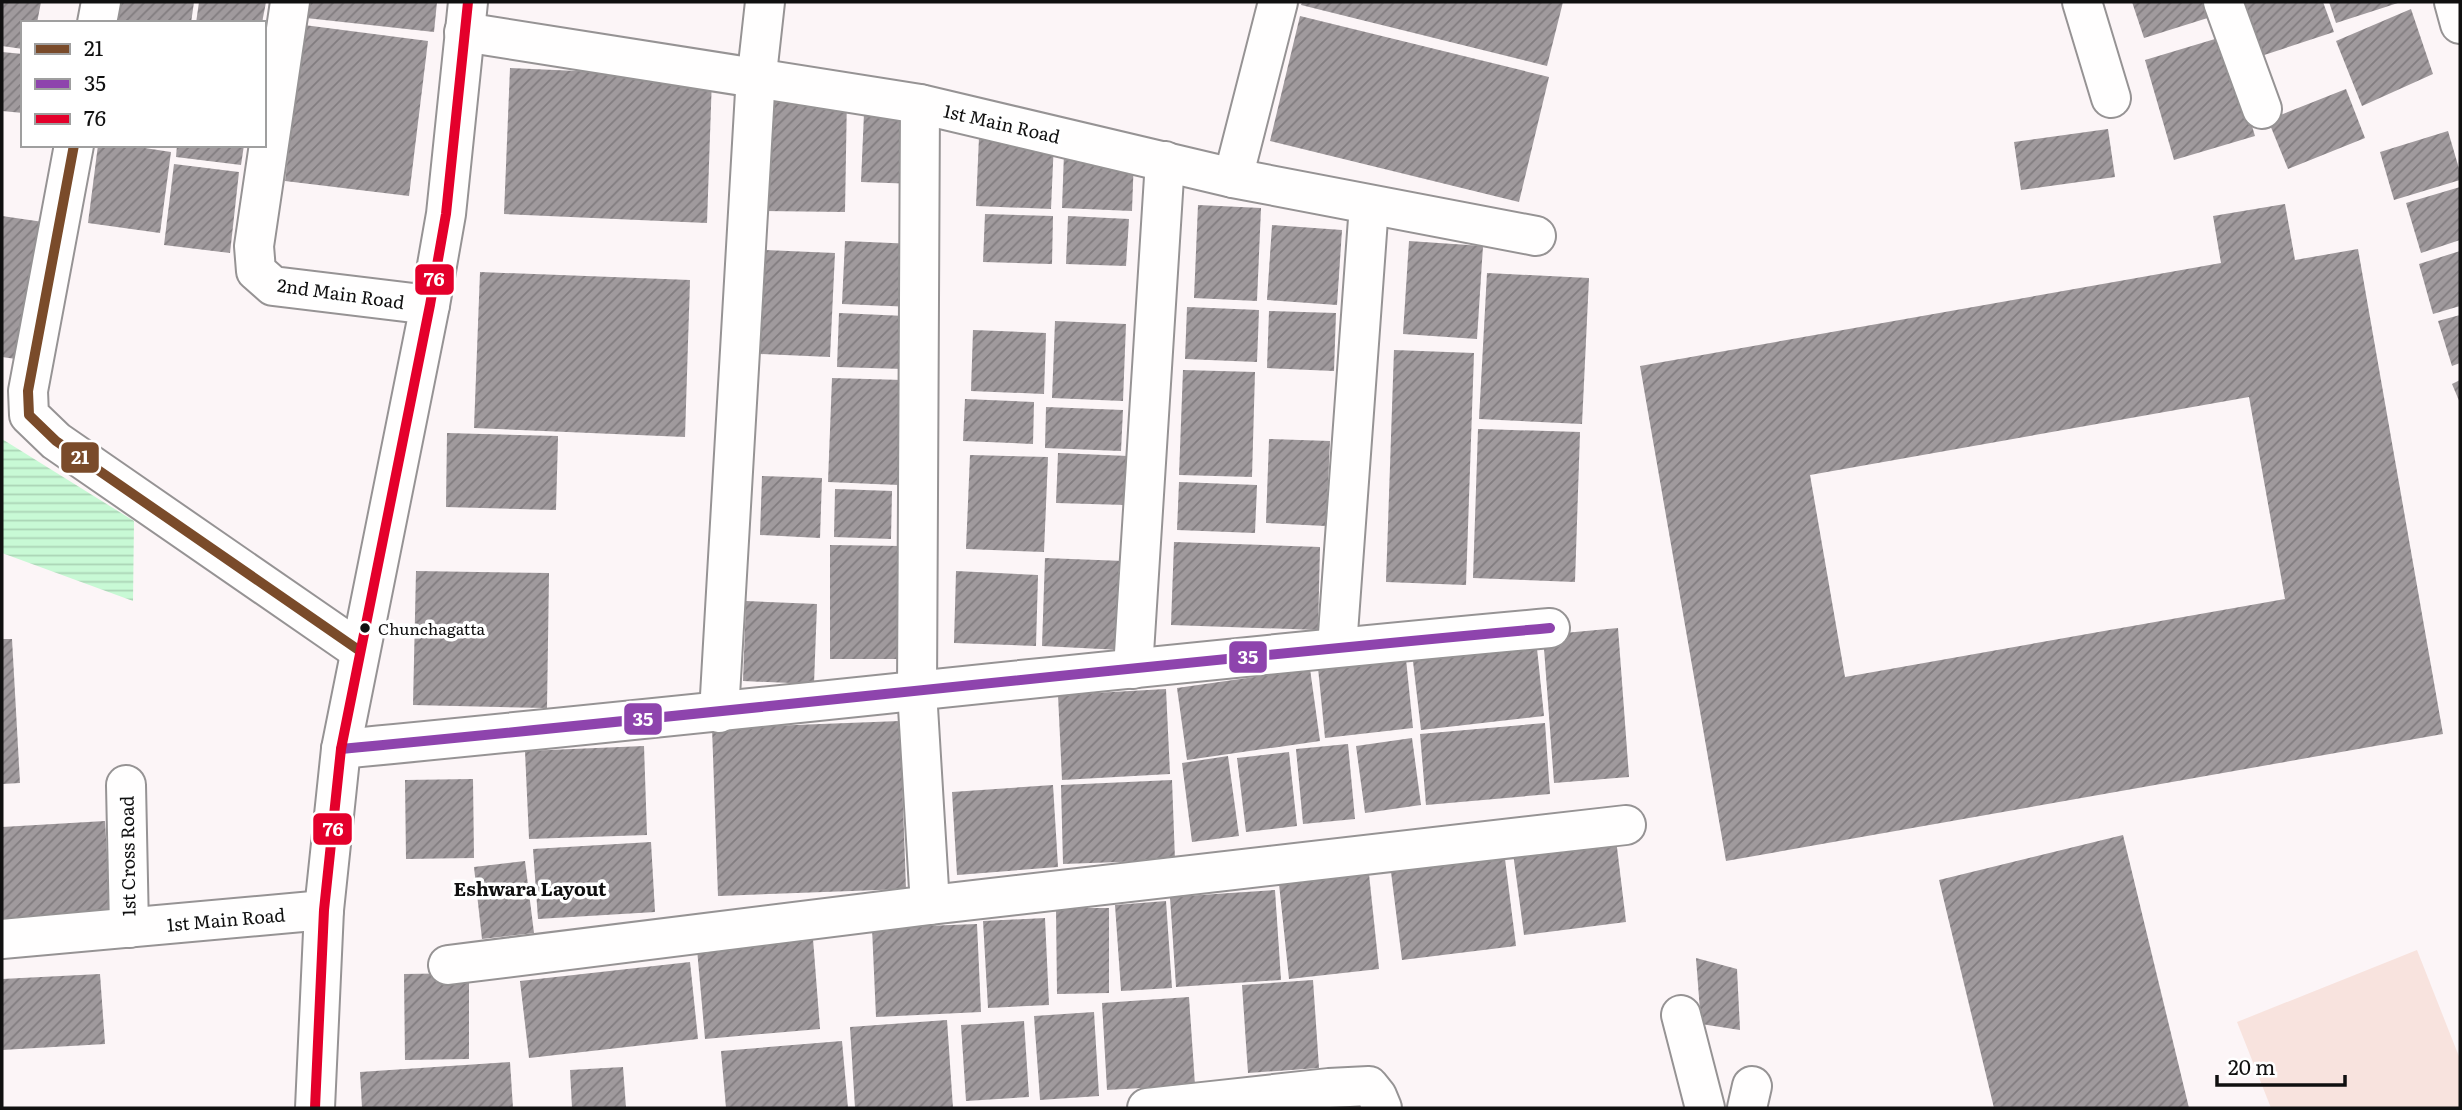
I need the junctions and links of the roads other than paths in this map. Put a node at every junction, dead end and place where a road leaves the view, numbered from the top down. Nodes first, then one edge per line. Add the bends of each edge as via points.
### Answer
1 (101, 2) edge
2 (290, 2) edge
3 (765, 2) edge
4 (1278, 2) edge
5 (2082, 2) edge
6 (2223, 2) edge
7 (2454, 2) edge
8 (466, 17) edge
9 (97, 21) edge
10 (2460, 24) edge
11 (756, 80) junction
12 (2110, 98) dead end
13 (920, 104) junction
14 (2262, 109) dead end
15 (74, 147) edge
16 (1165, 161) junction
17 (1233, 178) junction
18 (1369, 205) junction
19 (1536, 236) dead end
20 (430, 305) junction
21 (1550, 628) dead end
22 (1337, 647) junction
23 (360, 651) junction
24 (1133, 669) junction
25 (917, 691) junction
26 (719, 713) junction
27 (341, 749) junction
28 (126, 785) dead end
29 (1626, 825) dead end
30 (930, 905) junction
31 (324, 910) junction
32 (129, 928) junction
33 (2, 939) edge
34 (448, 964) dead end
35 (1681, 1014) dead end
36 (1375, 1097) edge
37 (314, 1106) edge
38 (1155, 1108) edge
39 (1705, 1108) edge

1 - 9 street
2 - 20 street, 2nd Main Road via 254,246 256,271 272,286
3 - 11 street
4 - 17 street
5 - 12 street
6 - 14 street
7 - 10 street
8 - 11 street, 1st Main Road
8 - 20 street via 446,214
11 - 13 street, 1st Main Road
11 - 26 street
13 - 16 street, 1st Main Road
13 - 25 street
15 - 23 street via 27,391 29,415 56,441
16 - 17 street, 1st Main Road
16 - 24 street
17 - 18 street, 1st Main Road
18 - 19 street, 1st Main Road
18 - 22 street
20 - 23 street
21 - 22 street
22 - 24 street
23 - 27 street
24 - 25 street
25 - 26 street
25 - 30 street
26 - 27 street
27 - 31 street
28 - 32 street, 1st Cross Road
29 - 30 street
30 - 34 street
31 - 32 street, 1st Main Road
31 - 37 street
32 - 33 street, 1st Main Road
35 - 39 street
36 - 38 street via 1329,1088

